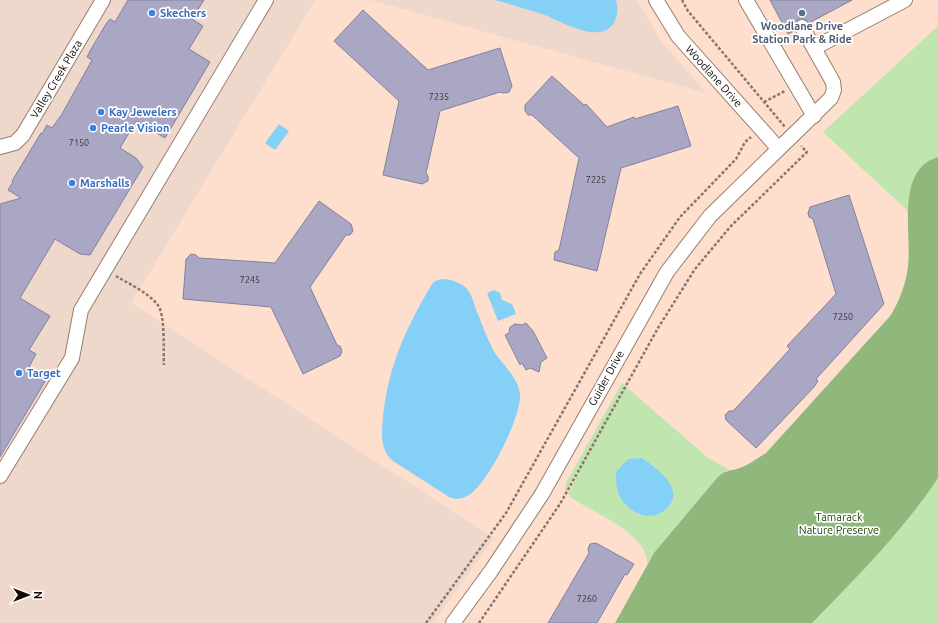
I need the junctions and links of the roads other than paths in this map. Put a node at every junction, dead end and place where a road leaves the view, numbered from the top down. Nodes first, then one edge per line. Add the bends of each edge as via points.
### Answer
1 (104, 0) edge
2 (266, 0) edge
3 (656, 0) edge
4 (746, 0) edge
5 (905, 0) edge
6 (802, 27) dead end
7 (814, 48) junction
8 (814, 116) junction
9 (0, 147) edge
10 (778, 148) junction
11 (0, 476) edge
12 (453, 623) edge

1 - 9 street, Valley Creek Plaza via 23,135 15,143
2 - 11 street via 81,310 72,358
3 - 10 street, Woodlane Drive via 678,36
4 - 8 street
5 - 7 street
6 - 7 street
7 - 8 street, Guider Drive via 833,82 834,90 831,98
8 - 10 street, Guider Drive
10 - 12 street, Guider Drive via 710,216 667,272 542,494

